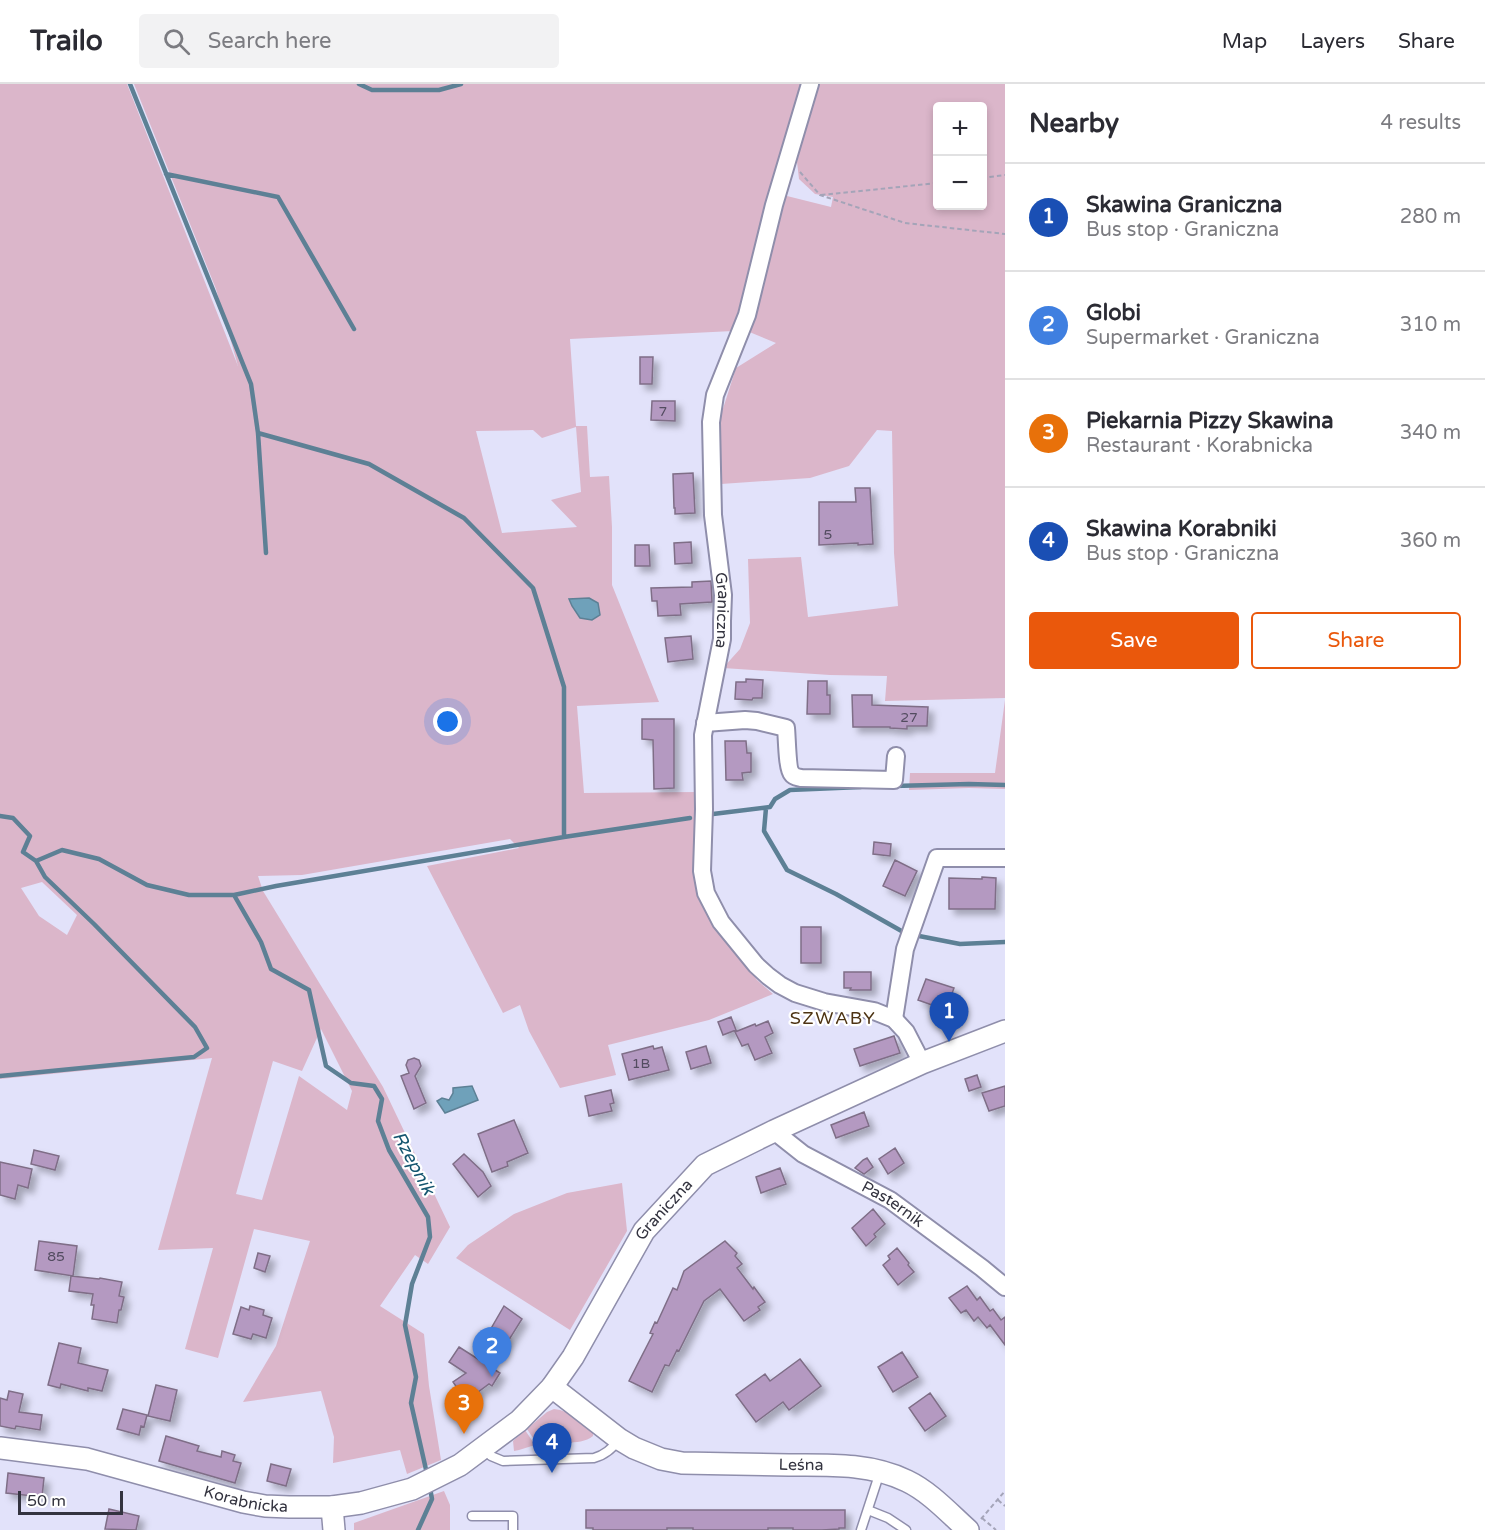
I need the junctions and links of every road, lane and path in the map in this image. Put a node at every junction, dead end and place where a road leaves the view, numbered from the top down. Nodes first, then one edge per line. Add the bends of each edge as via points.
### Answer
1 (810, 84) edge
2 (788, 159) junction
3 (1005, 175) edge
4 (987, 177) edge
5 (933, 184) edge
6 (820, 195) junction
7 (1005, 234) edge
8 (705, 723) junction
9 (896, 756) dead end
10 (1005, 858) edge
11 (894, 1019) junction
12 (1005, 1031) edge
13 (922, 1063) junction
14 (774, 1131) junction
15 (1005, 1287) edge
16 (552, 1387) junction
17 (620, 1439) junction
18 (0, 1448) edge
19 (484, 1448) junction
20 (880, 1472) junction
21 (1005, 1491) edge
22 (998, 1500) junction
23 (1005, 1506) edge
24 (332, 1507) junction
25 (868, 1510) junction
26 (472, 1516) dead end
27 (976, 1524) edge
28 (334, 1530) edge
29 (513, 1530) edge
30 (861, 1530) edge
31 (906, 1530) edge
32 (996, 1530) edge

1 - 2 street, Graniczna
2 - 6 path
2 - 8 street, Graniczna via 747,315 715,395 711,422 713,515 723,594 720,647
3 - 4 path
5 - 6 path
6 - 7 path via 905,223
8 - 9 street via 745,720 786,728 789,768 801,778 894,780
8 - 11 street, Graniczna via 702,871 706,893 721,922 756,965 780,985 824,1002 874,1011
10 - 11 street via 937,858 909,934
11 - 13 street
12 - 13 street, Graniczna
13 - 14 street, Graniczna
14 - 15 street, Pasternik via 803,1154 890,1200
14 - 16 street, Graniczna via 705,1165 644,1231
16 - 17 street, Leśna
16 - 19 street, Graniczna via 519,1421
17 - 19 lane via 602,1456 594,1458 503,1461
17 - 20 street, Leśna via 646,1454 682,1463 832,1466
18 - 24 street, Korabnicka via 87,1459 265,1506
19 - 24 street, Korabnicka via 412,1489
20 - 25 lane
20 - 27 street, Leśna via 910,1482
21 - 22 path
22 - 23 path
22 - 27 path
24 - 28 street
25 - 30 lane
25 - 31 lane
26 - 29 lane via 513,1516
27 - 32 path

